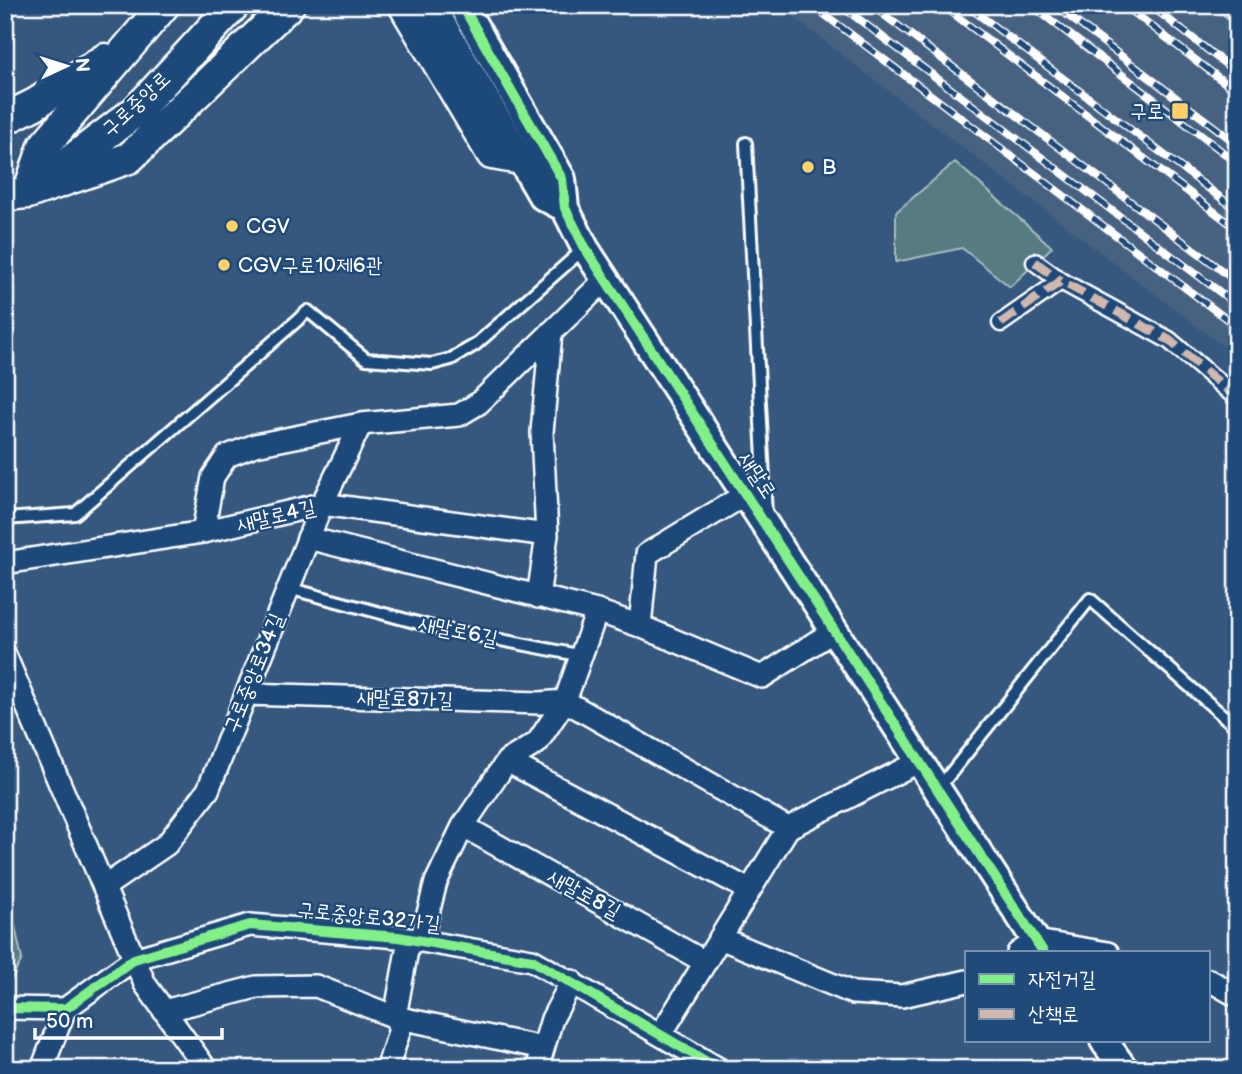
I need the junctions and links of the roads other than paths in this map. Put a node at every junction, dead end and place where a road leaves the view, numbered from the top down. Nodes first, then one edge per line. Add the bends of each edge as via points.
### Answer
1 (164, 5) edge
2 (234, 5) edge
3 (289, 5) edge
4 (404, 5) edge
5 (431, 5) edge
6 (462, 5) edge
7 (132, 42) junction
8 (5, 119) edge
9 (746, 143) dead end
10 (521, 159) junction
11 (17, 194) edge
12 (565, 208) junction
13 (5, 213) edge
14 (585, 248) junction
15 (1035, 262) dead end
16 (605, 280) junction
17 (1061, 281) junction
18 (1001, 323) dead end
19 (551, 332) junction
20 (1237, 398) edge
21 (361, 424) junction
22 (746, 494) junction
23 (322, 504) junction
24 (5, 519) edge
25 (767, 525) junction
26 (203, 533) junction
27 (547, 535) junction
28 (308, 538) junction
29 (5, 563) edge
30 (288, 588) junction
31 (538, 597) junction
32 (597, 611) junction
33 (640, 626) junction
34 (835, 630) junction
35 (5, 655) edge
36 (583, 656) junction
37 (246, 694) junction
38 (565, 701) junction
39 (1237, 728) edge
40 (507, 761) junction
41 (919, 761) junction
42 (938, 789) junction
43 (463, 826) junction
44 (788, 828) junction
45 (104, 887) junction
46 (749, 890) junction
47 (720, 938) junction
48 (415, 940) junction
49 (1033, 949) edge
50 (1070, 951) edge
51 (134, 959) junction
52 (705, 962) junction
53 (572, 981) junction
54 (965, 981) edge
55 (1210, 981) edge
56 (1237, 996) edge
57 (5, 1008) edge
58 (65, 1009) junction
59 (164, 1011) junction
60 (395, 1017) junction
61 (661, 1034) junction
62 (1105, 1042) edge
63 (543, 1048) junction
64 (42, 1069) edge
65 (206, 1069) edge
66 (387, 1069) edge
67 (537, 1069) edge
68 (719, 1069) edge
69 (1124, 1069) edge

1 - 7 main road, 구로중앙로
2 - 11 main road, 구로중앙로 via 135,111
3 - 11 main road via 129,158
4 - 10 main road via 492,154
5 - 10 street, 새말로
6 - 12 street, 새말로 via 562,179
7 - 8 main road
7 - 11 main road, 구로중앙로 via 44,146
9 - 25 lane
10 - 12 street, 새말로 via 542,196
11 - 13 street, 구로중앙로
12 - 14 street, 새말로
14 - 16 street, 새말로
14 - 24 lane via 475,345 432,364 366,359 308,311 75,514
15 - 17 street
16 - 19 street
16 - 22 street, 새말로
17 - 18 street
17 - 20 street via 1170,341
19 - 21 street via 480,403 459,415
19 - 27 street via 542,432
21 - 23 street, 구로중앙로34길
21 - 26 street via 255,445 227,456 213,477
22 - 25 street, 새말로
22 - 33 street, 새말로 via 647,554
23 - 26 street, 새말로4길
23 - 27 street, 새말로4길
23 - 28 street, 구로중앙로34길
25 - 34 street, 새말로
26 - 29 street, 새말로4길
27 - 31 street
28 - 30 street, 구로중앙로34길
28 - 31 street
30 - 36 lane, 새말로6길 via 433,627
30 - 37 street, 구로중앙로34길
31 - 32 street
32 - 33 street
32 - 36 street
33 - 34 street via 762,677
34 - 41 street, 새말로
35 - 45 street
36 - 38 street
37 - 38 street, 새말로8가길
37 - 45 street, 구로중앙로34길 via 208,790 167,844
38 - 40 street via 537,743
38 - 44 street, 새말로8가길
39 - 42 lane via 1090,600
40 - 43 street
40 - 46 street
41 - 42 street, 새말로
41 - 44 street
42 - 49 street, 새말로
43 - 48 street
43 - 52 street, 새말로8길
44 - 46 street
45 - 51 street
46 - 47 street
47 - 52 street
47 - 54 street via 853,993 902,996
48 - 51 street, 구로중앙로32가길 via 250,925
48 - 53 street, 구로중앙로32가길 via 532,960
48 - 60 street
49 - 50 street
51 - 58 street, 구로중앙로32가길
51 - 59 street
52 - 61 street
53 - 61 street, 구로중앙로32가길
53 - 63 street
55 - 56 street
57 - 58 street
58 - 64 street
59 - 60 street via 256,987 316,986
59 - 65 street
60 - 63 street
60 - 66 street via 400,1029
61 - 68 street, 구로중앙로32가길
62 - 69 street
63 - 67 street

